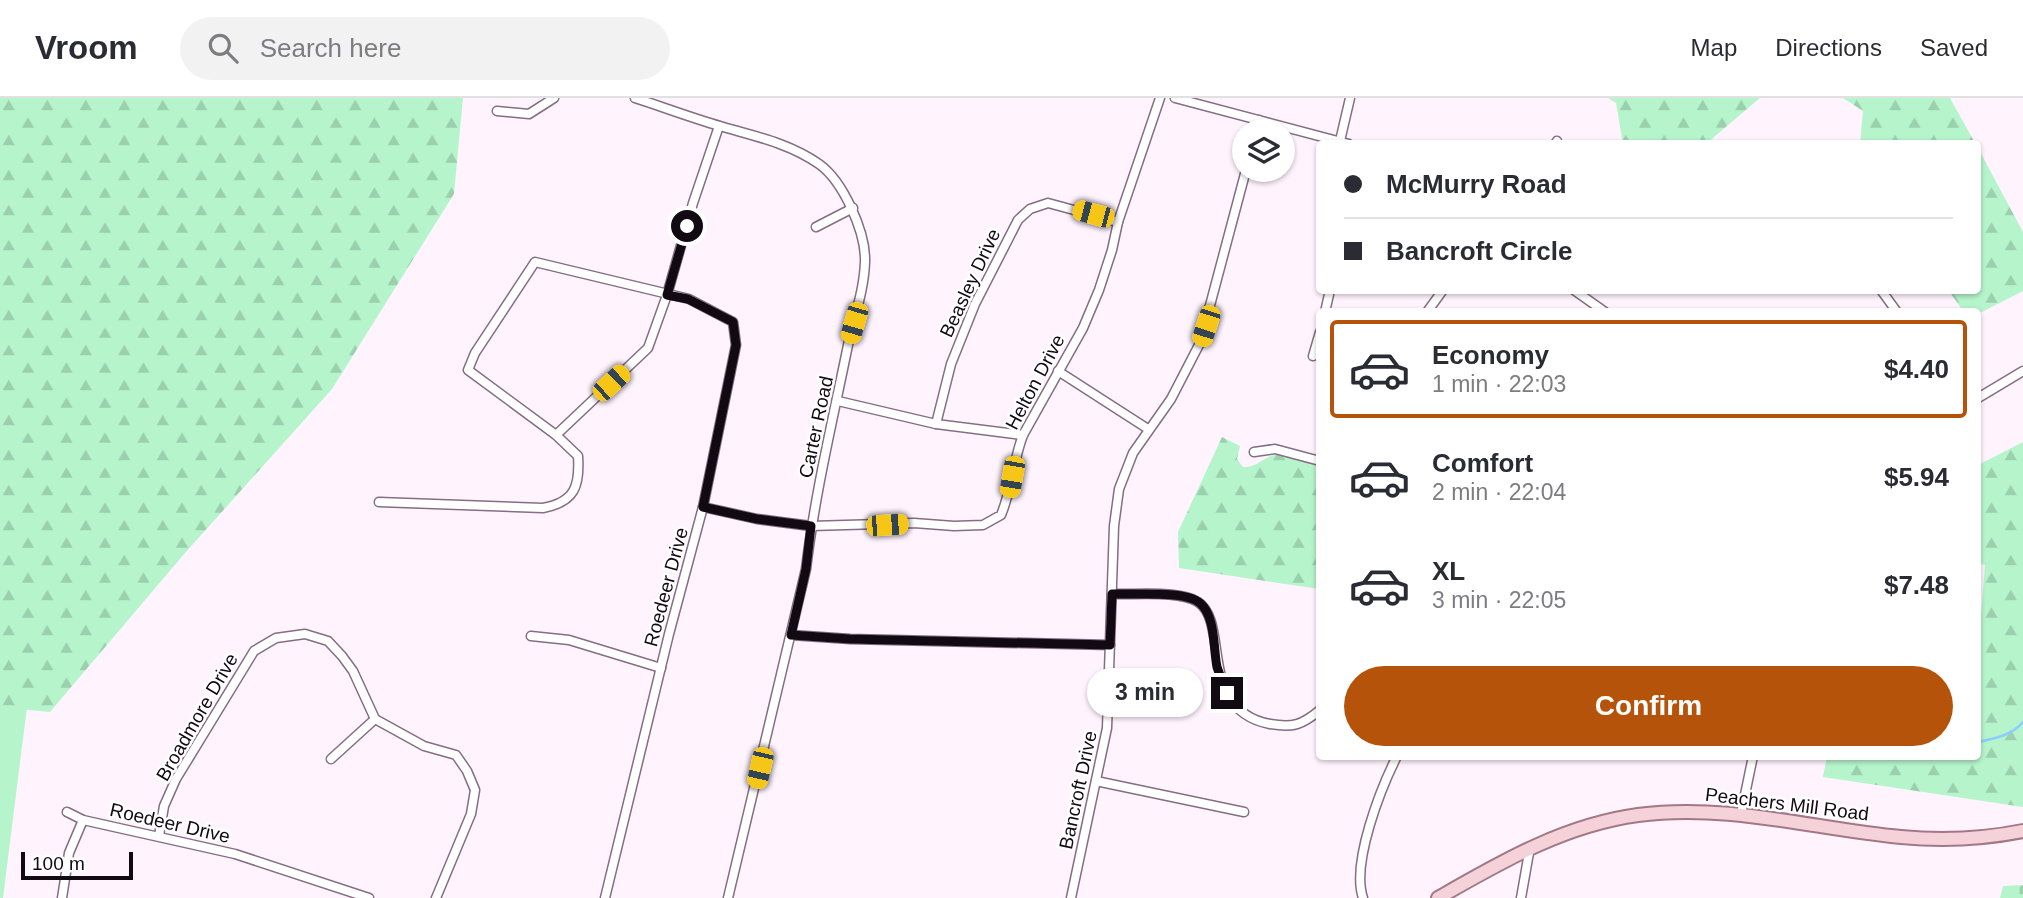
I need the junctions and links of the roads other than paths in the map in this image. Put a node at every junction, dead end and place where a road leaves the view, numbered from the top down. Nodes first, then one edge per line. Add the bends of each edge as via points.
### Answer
1 (554, 98) edge
2 (635, 98) edge
3 (1160, 98) edge
4 (1175, 98) edge
5 (1350, 98) edge
6 (497, 111) dead end
7 (1255, 119) edge
8 (719, 126) junction
9 (1295, 129) edge
10 (1336, 140) edge
11 (1344, 140) edge
12 (1243, 182) edge
13 (853, 208) junction
14 (1118, 222) junction
15 (816, 227) dead end
16 (1580, 294) edge
17 (667, 295) junction
18 (1599, 308) edge
19 (1316, 348) edge
20 (1314, 356) dead end
21 (1058, 371) junction
22 (2023, 371) edge
23 (1981, 396) edge
24 (838, 401) junction
25 (936, 424) junction
26 (1148, 429) junction
27 (556, 435) junction
28 (1023, 435) junction
29 (1254, 452) dead end
30 (1316, 460) edge
31 (379, 502) dead end
32 (703, 507) junction
33 (811, 526) junction
34 (1112, 594) junction
35 (791, 635) junction
36 (531, 636) dead end
37 (1110, 645) junction
38 (661, 668) junction
39 (1316, 713) edge
40 (375, 719) junction
41 (331, 759) dead end
42 (1395, 760) edge
43 (1752, 760) edge
44 (1096, 781) junction
45 (68, 812) dead end
46 (1244, 812) dead end
47 (1741, 814) junction
48 (83, 820) junction
49 (2023, 831) edge
50 (159, 836) junction
51 (1530, 847) junction
52 (62, 898) edge
53 (369, 898) edge
54 (436, 898) edge
55 (605, 898) edge
56 (728, 898) edge
57 (1071, 898) edge
58 (1363, 898) edge
59 (1438, 898) edge
60 (1521, 898) edge

1 - 6 street via 529,114
2 - 8 street, Carter Road
3 - 14 street, Helton Drive
4 - 7 street
5 - 11 street
8 - 13 street, Carter Road via 786,145 821,164
8 - 17 street
9 - 10 street
12 - 26 street, Bancroft Drive via 1200,343 1171,399
13 - 15 street
13 - 24 street, Carter Road via 865,259 860,305
14 - 21 street, Helton Drive via 1099,290
14 - 25 street, Beasley Drive via 1048,203 1030,209 1018,220 975,304 951,364
16 - 18 street
17 - 27 street via 648,348
17 - 27 street, Roedeer Drive via 535,262 468,370
17 - 32 street, Roedeer Drive via 688,299 733,322 736,345
19 - 20 street
21 - 26 street
21 - 28 street, Helton Drive
22 - 23 street
24 - 25 street
24 - 33 street, Carter Road
25 - 28 street
26 - 34 street, Bancroft Drive via 1128,463 1117,500
27 - 31 street, Roedeer Drive via 578,456 580,477 571,495 559,505
28 - 33 street, Helton Drive via 1008,500 1001,515 983,525
29 - 30 street via 1275,449
32 - 33 street, Helton Drive
32 - 38 street, Roedeer Drive
33 - 35 street, Carter Road
34 - 37 street, Bancroft Drive
34 - 39 street via 1163,595 1200,603 1208,615 1227,693 1239,708 1261,722 1286,727 1306,722
35 - 37 street
35 - 56 street, Carter Road
36 - 38 street via 569,640
37 - 44 street, Bancroft Drive via 1109,715
38 - 55 street, Roedeer Drive
40 - 41 street
40 - 50 street, Broadmore Drive via 353,671 328,641 305,634 276,638 254,651 205,729 168,797
40 - 54 street via 405,738 456,755 475,790 471,814
42 - 58 street via 1374,809 1360,878
43 - 47 street
44 - 46 street
44 - 57 street, Bancroft Drive
45 - 48 street, Roedeer Drive
47 - 49 main road, Peachers Mill Road via 1905,838 1964,839
47 - 51 main road, Peachers Mill Road via 1702,812 1607,820
48 - 50 street, Roedeer Drive
48 - 52 street via 69,853
50 - 53 street, Roedeer Drive via 235,854
51 - 59 main road, Peachers Mill Road
51 - 60 street

